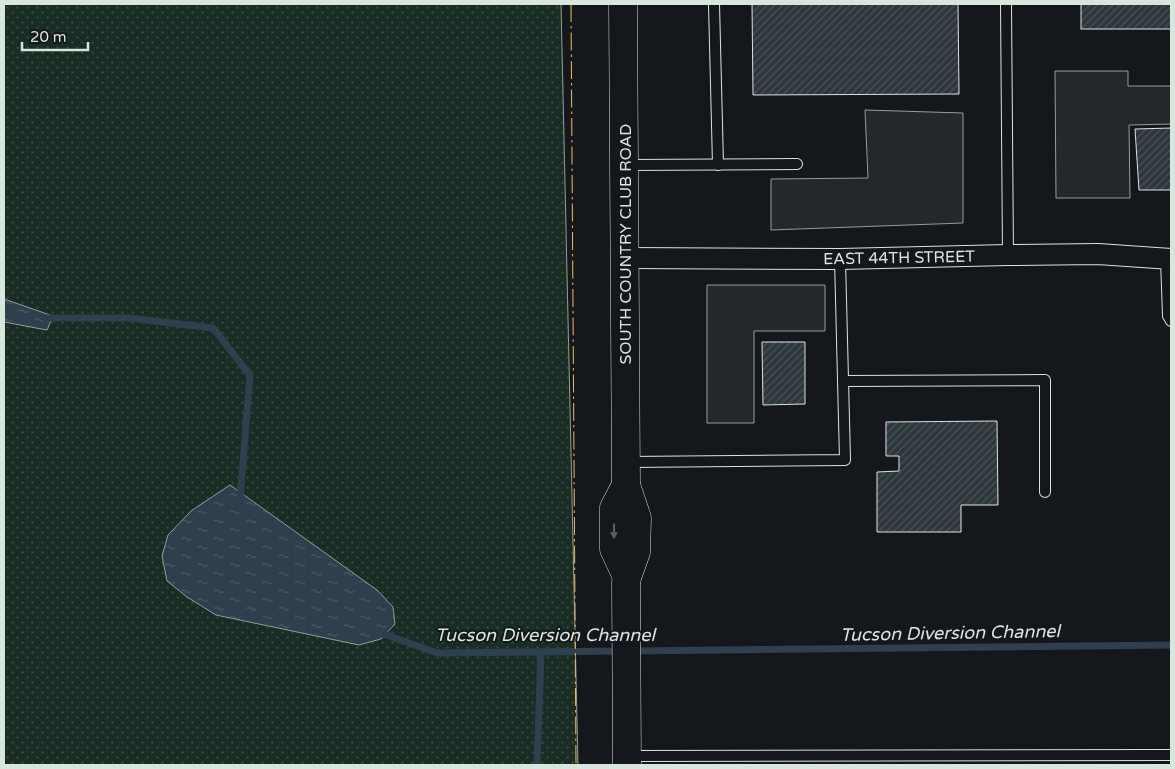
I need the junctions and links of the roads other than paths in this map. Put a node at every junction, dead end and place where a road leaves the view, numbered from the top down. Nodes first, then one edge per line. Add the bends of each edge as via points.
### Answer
1 (623, 4) edge
2 (714, 4) edge
3 (1006, 4) edge
4 (798, 164) dead end
5 (625, 165) junction
6 (718, 165) junction
7 (1008, 255) junction
8 (626, 258) junction
9 (840, 259) junction
10 (1169, 259) edge
11 (1171, 321) edge
12 (843, 381) junction
13 (626, 474) junction
14 (1045, 492) dead end
15 (626, 751) edge
16 (1171, 755) edge

1 - 5 street, SOUTH COUNTRY CLUB ROAD
2 - 6 lane
3 - 7 lane
4 - 6 lane
5 - 6 lane
5 - 8 street, SOUTH COUNTRY CLUB ROAD
7 - 9 street, EAST 44TH STREET
7 - 10 street, EAST 44TH STREET via 1098,254
8 - 9 street, EAST 44TH STREET
8 - 13 street, SOUTH COUNTRY CLUB ROAD
9 - 12 lane
10 - 11 lane via 1168,316
12 - 13 lane via 845,460
12 - 14 lane via 1045,380
13 - 15 street, SOUTH COUNTRY CLUB ROAD via 614,508 614,549 626,580
15 - 16 lane

